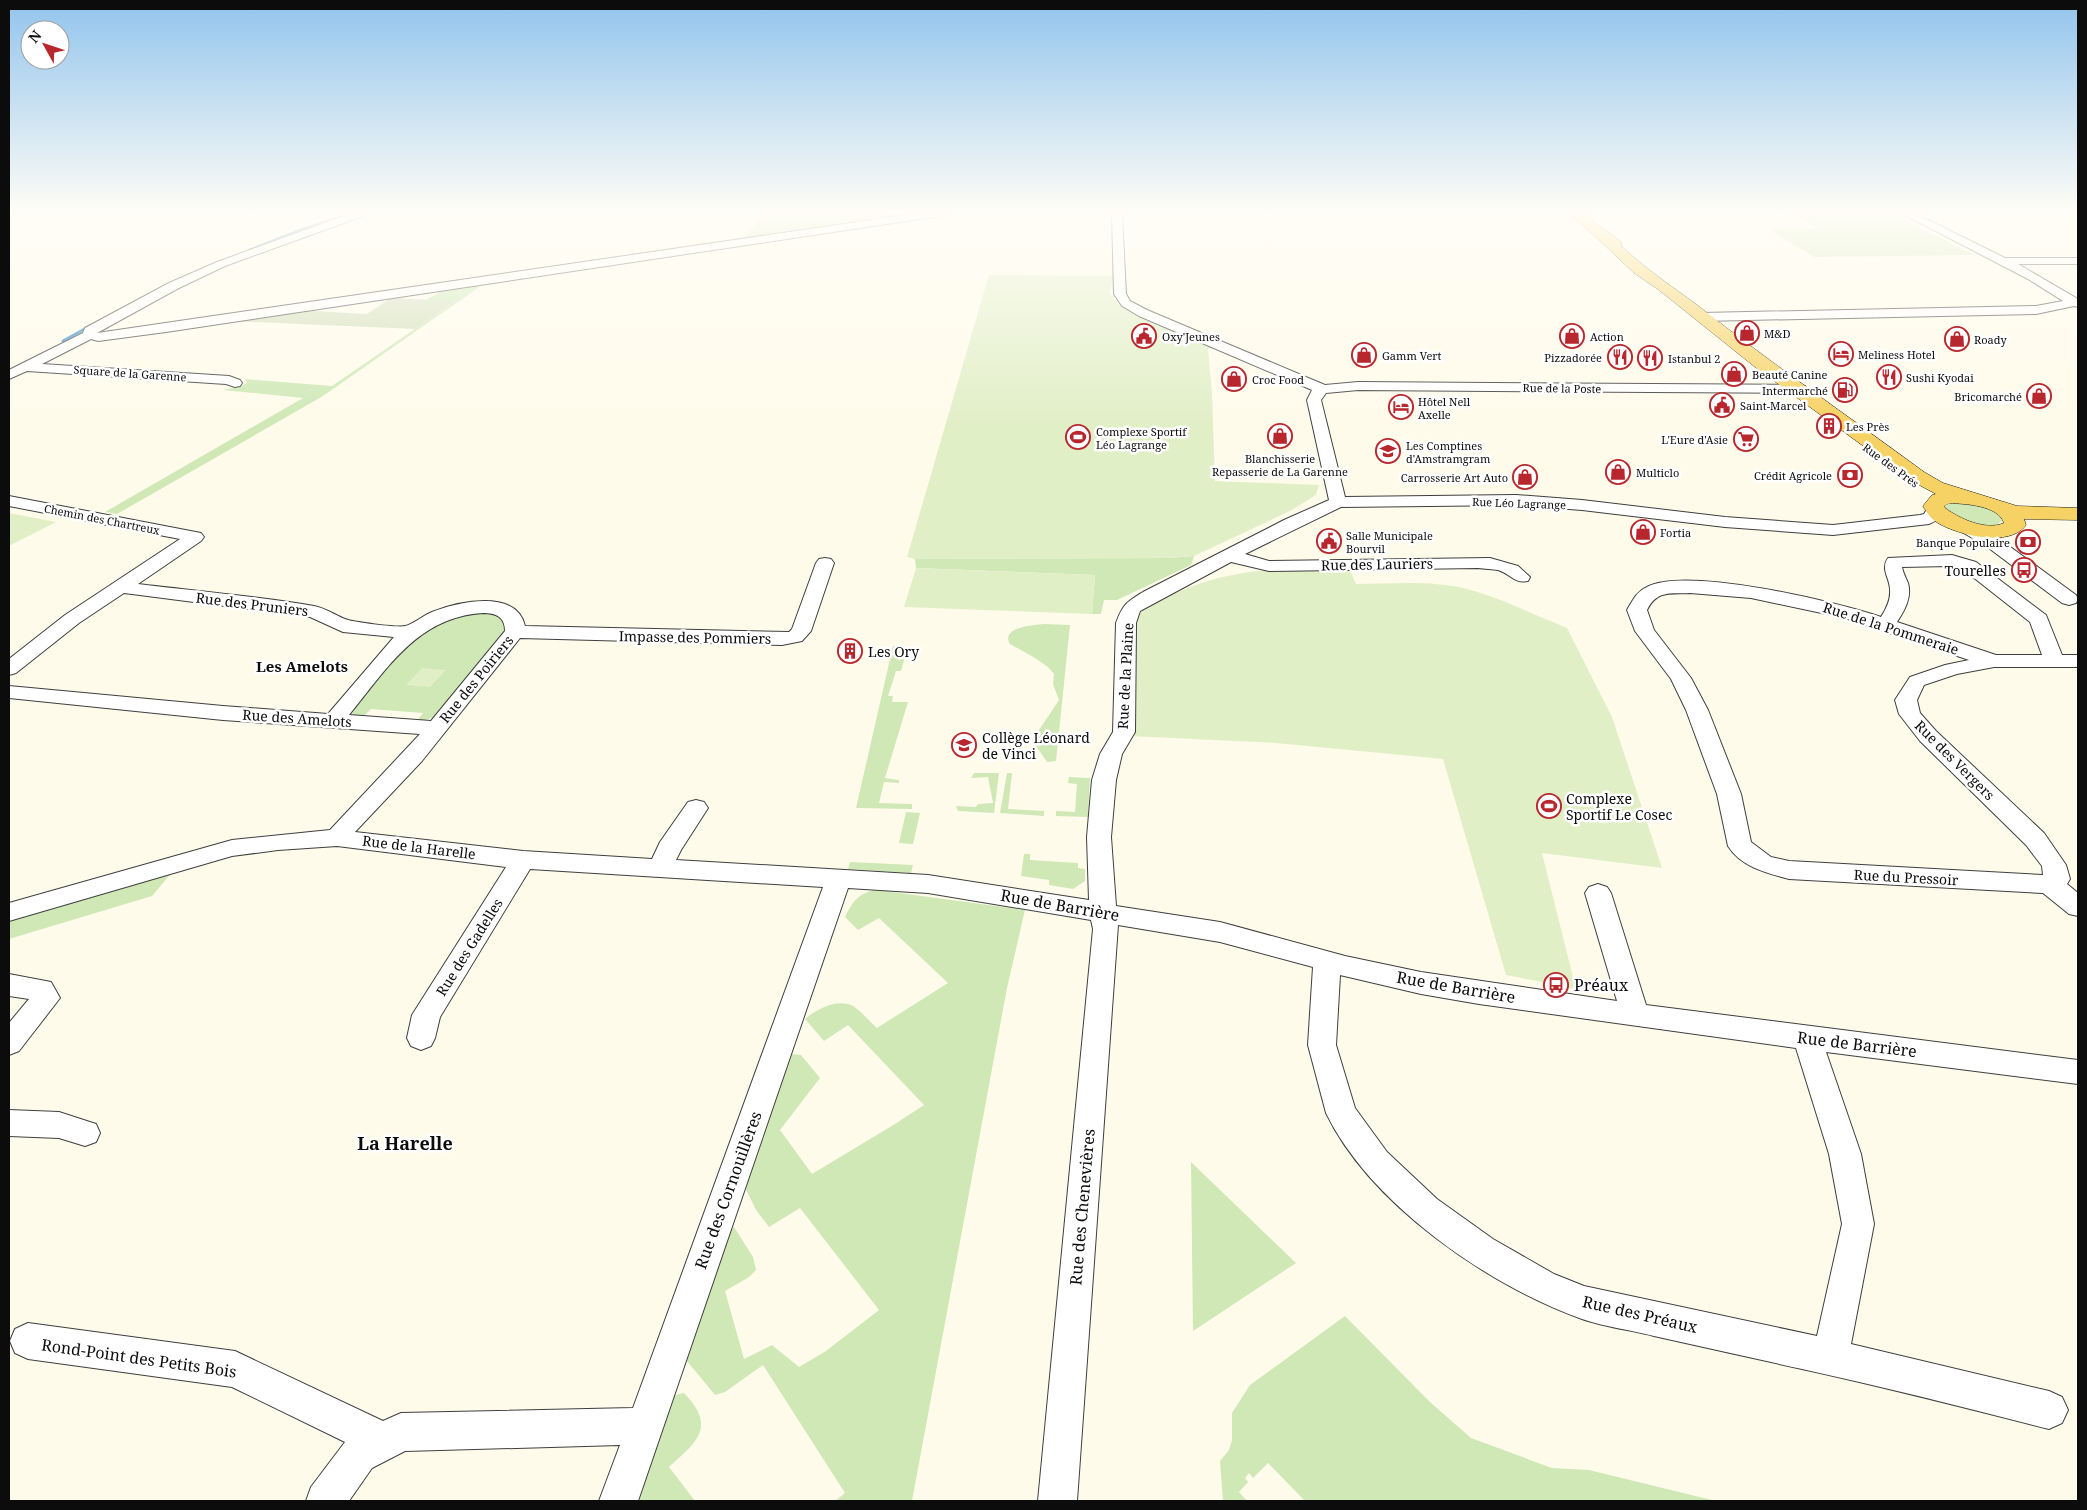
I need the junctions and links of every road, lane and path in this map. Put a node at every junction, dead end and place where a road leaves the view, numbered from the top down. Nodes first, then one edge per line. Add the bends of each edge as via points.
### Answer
1 (179, 283) edge
2 (466, 283) edge
3 (1120, 283) edge
4 (1659, 283) edge
5 (2044, 283) edge
6 (2076, 302) edge
7 (1702, 317) junction
8 (89, 335) junction
9 (25, 366) junction
10 (9, 375) edge
11 (234, 383) dead end
12 (1323, 389) junction
13 (1796, 390) junction
14 (1972, 499) junction
15 (9, 501) edge
16 (1338, 502) junction
17 (1937, 505) junction
18 (1999, 507) junction
19 (2078, 516) edge
20 (1964, 526) junction
21 (2007, 526) junction
22 (1850, 528) junction
23 (1230, 556) junction
24 (825, 563) dead end
25 (1204, 569) joint
26 (1521, 577) dead end
27 (120, 587) junction
28 (2074, 603) edge
29 (1886, 625) junction
30 (515, 632) junction
31 (410, 633) junction
32 (2054, 660) junction
33 (1994, 661) junction
34 (2078, 661) edge
35 (9, 669) edge
36 (9, 692) edge
37 (334, 720) junction
38 (437, 728) junction
39 (696, 808) dead end
40 (337, 838) junction
41 (524, 860) junction
42 (1763, 863) joint
43 (660, 868) junction
44 (838, 880) junction
45 (2049, 884) junction
46 (1598, 892) dead end
47 (2078, 907) edge
48 (9, 912) edge
49 (1103, 913) junction
50 (1327, 960) junction
51 (9, 985) edge
52 (1635, 1014) junction
53 (421, 1038) dead end
54 (1807, 1038) junction
55 (9, 1043) edge
56 (2078, 1072) edge
57 (9, 1123) edge
58 (85, 1133) dead end
59 (28, 1341) dead end
60 (1830, 1357) junction
61 (2049, 1410) dead end
62 (645, 1426) junction
63 (384, 1441) junction
64 (325, 1501) edge
65 (619, 1501) edge
66 (1056, 1501) edge

1 - 8 street via 90,331
2 - 8 street via 166,328
3 - 12 street via 1121,299 1126,304
4 - 7 main road, Rue des Prés
5 - 6 street
6 - 7 street via 2036,310
7 - 13 main road, Rue des Prés
8 - 9 street
9 - 10 street
9 - 11 street, Square de la Garenne via 229,380
12 - 13 street, Rue de la Poste via 1358,386
12 - 16 street via 1314,400
13 - 14 main road, Rue des Prés via 1916,476
13 - 17 main road, Rue des Prés via 1901,473 1937,495
14 - 17 main road via 1955,497
14 - 18 main road
15 - 27 street, Chemin des Chartreux via 195,537
16 - 22 street, Rue Léo Lagrange via 1516,500 1725,522 1832,530
16 - 23 street, Rue Léo Lagrange
17 - 20 main road, Rue des Prés via 1942,517
17 - 22 street, Rue Léo Lagrange via 1934,515 1923,520
18 - 19 main road via 2019,512
18 - 21 main road via 2010,514
19 - 21 main road via 2026,518
20 - 21 main road
20 - 22 street, Rue Léo Lagrange
20 - 28 street via 1992,542
21 - 28 street via 1999,536
23 - 25 street, Rue Léo Lagrange
23 - 26 street, Rue des Lauriers via 1269,566 1478,563 1502,565 1515,570
24 - 30 street, Impasse des Pommiers via 801,630 795,636 782,639
25 - 49 street, Rue de la Plaine via 1131,608 1126,623 1124,732 1111,754 1104,780 1098,837
27 - 31 street, Rue des Pruniers via 315,612 343,626
27 - 35 street via 72,619
29 - 32 street via 1898,605 1900,587 1892,568 1894,562 1952,560 1970,566 2039,619
29 - 33 street, Rue de la Pommeraie
29 - 42 street, Rue de la Pommeraie via 1825,606 1711,588 1655,590 1644,597 1637,610 1645,631 1681,678 1697,710 1729,794 1740,846
30 - 31 street, Rue des Poiriers via 516,624 510,615 484,607 444,614
30 - 38 street, Rue des Poiriers
31 - 37 street, Rue des Poiriers
32 - 33 street, Rue des Vergers
32 - 34 street, Rue des Vergers
33 - 45 street, Rue des Vergers via 1952,669 1917,681 1906,700 1910,714 1928,736 2035,839 2054,865 2057,879
36 - 37 street, Rue des Amelots via 223,713
37 - 38 street, Rue des Amelots
38 - 40 street
39 - 43 street via 669,848
40 - 41 street, Rue de la Harelle
40 - 48 street, Rue de la Harelle via 232,848
41 - 43 street, Rue de la Harelle
41 - 53 street, Rue des Gadelles via 426,1015
42 - 45 street, Rue du Pressoir via 1789,870
43 - 44 street, Rue de la Harelle
44 - 49 street, Rue de Barrière via 928,884
44 - 62 street, Rue des Cornouillères
45 - 47 street
46 - 52 street
49 - 50 street, Rue de Barrière via 1220,932
49 - 66 street, Rue des Chenevières via 1106,929
50 - 52 street, Rue de Barrière via 1421,983
50 - 60 street, Rue des Préaux via 1322,1045 1341,1113 1376,1162 1425,1210 1488,1255 1542,1286 1584,1303
51 - 55 street via 41,990 46,998
52 - 54 street, Rue de Barrière
54 - 56 street, Rue de Barrière
54 - 60 street via 1845,1154 1858,1224
57 - 58 street via 59,1125
59 - 63 street, Rond-Point des Petits Bois via 235,1369
60 - 61 street, Rue des Préaux
62 - 63 street via 401,1432
62 - 65 street, Rue des Cornouillères
63 - 64 street via 359,1455

